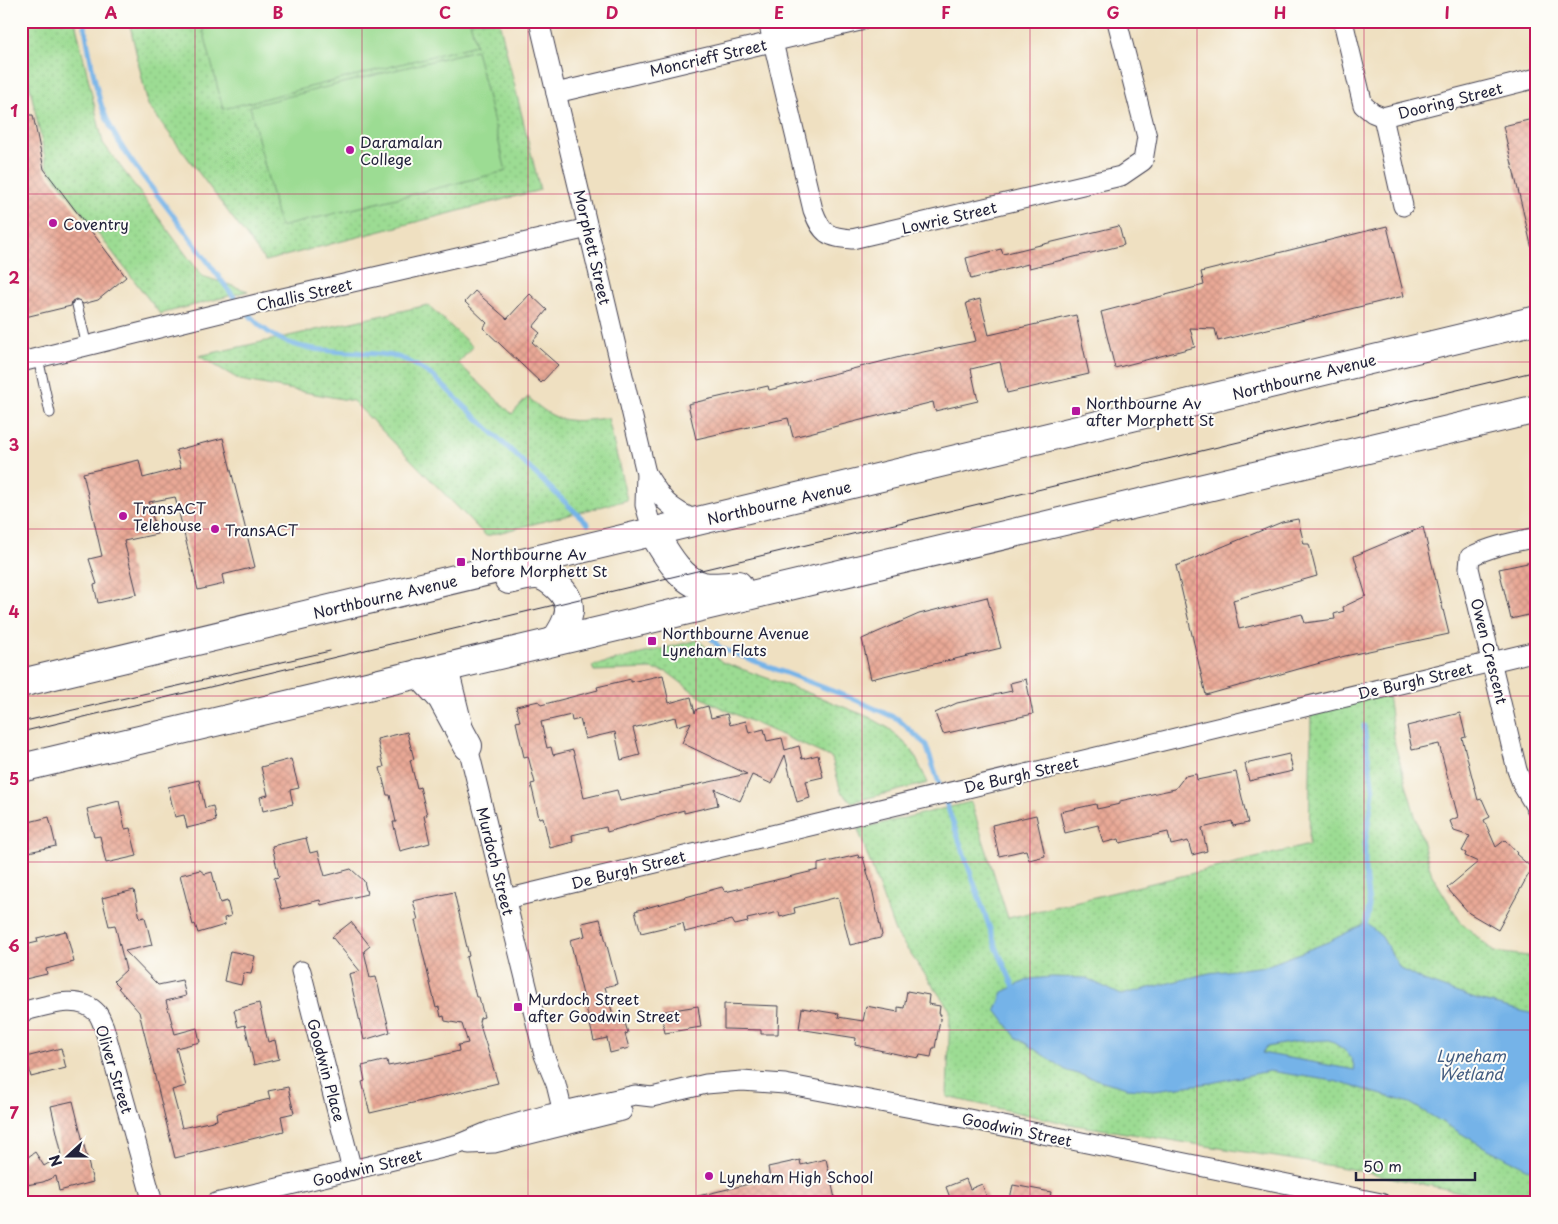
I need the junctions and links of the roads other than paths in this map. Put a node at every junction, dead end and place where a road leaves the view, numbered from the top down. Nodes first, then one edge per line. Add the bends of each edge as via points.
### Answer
1 (539, 21) edge
2 (768, 21) edge
3 (860, 21) edge
4 (1117, 21) edge
5 (1342, 21) edge
6 (773, 42) junction
7 (1537, 78) edge
8 (556, 94) junction
9 (1383, 117) junction
10 (1404, 206) dead end
11 (588, 228) junction
12 (77, 305) dead end
13 (1537, 320) edge
14 (87, 346) junction
15 (30, 360) edge
16 (1537, 409) edge
17 (50, 413) dead end
18 (646, 473) junction
19 (697, 521) junction
20 (652, 532) junction
21 (1537, 537) edge
22 (762, 591) junction
23 (354, 603) junction
24 (555, 641) junction
25 (1537, 651) edge
26 (1492, 662) junction
27 (448, 666) junction
28 (419, 673) junction
29 (21, 683) edge
30 (468, 746) junction
31 (21, 768) edge
32 (1537, 809) edge
33 (506, 899) junction
34 (301, 971) dead end
35 (21, 1012) edge
36 (558, 1119) junction
37 (352, 1170) junction
38 (1323, 1197) edge
39 (153, 1203) edge
40 (216, 1203) edge
41 (1381, 1203) edge

1 - 8 street, Morphett Street
2 - 6 street, Lowrie Street
3 - 6 street, Moncrieff Street
4 - 6 street, Lowrie Street via 1147,137 1143,161 1138,166 1121,176 852,239 835,238 820,229
5 - 9 street, Dooring Street via 1363,105
6 - 8 street, Moncrieff Street
7 - 9 street, Dooring Street
8 - 11 street, Morphett Street
9 - 10 street
11 - 14 street, Challis Street
11 - 18 street, Morphett Street
12 - 14 lane
13 - 19 highway, Northbourne Avenue
14 - 15 street, Challis Street
15 - 17 lane
16 - 22 highway
18 - 19 street, Morphett Street via 674,511
18 - 20 street, Morphett Street via 645,505
19 - 20 highway, Northbourne Avenue
20 - 22 highway via 674,563 695,583 704,586 743,585
20 - 23 highway, Northbourne Avenue
21 - 26 street, Owen Crescent via 1496,546 1470,557 1469,568
22 - 24 highway
23 - 24 highway via 537,575 550,580 567,596 569,613 565,627
23 - 29 highway, Northbourne Avenue
24 - 27 highway
25 - 26 street, De Burgh Street
26 - 32 street, Owen Crescent via 1518,770
26 - 33 street, De Burgh Street
27 - 28 highway
27 - 30 street, Murdoch Street
28 - 30 highway via 442,698
28 - 31 highway
30 - 33 street, Murdoch Street
33 - 36 street, Murdoch Street via 544,1055 545,1087
34 - 37 street, Goodwin Place
35 - 39 street, Oliver Street via 75,1002 97,1013 104,1027
36 - 37 street, Goodwin Street via 490,1131 459,1144
36 - 38 street, Goodwin Street via 635,1095 652,1097 706,1084 742,1081 785,1084 959,1117
37 - 40 street, Goodwin Street
38 - 41 street, Goodwin Street

